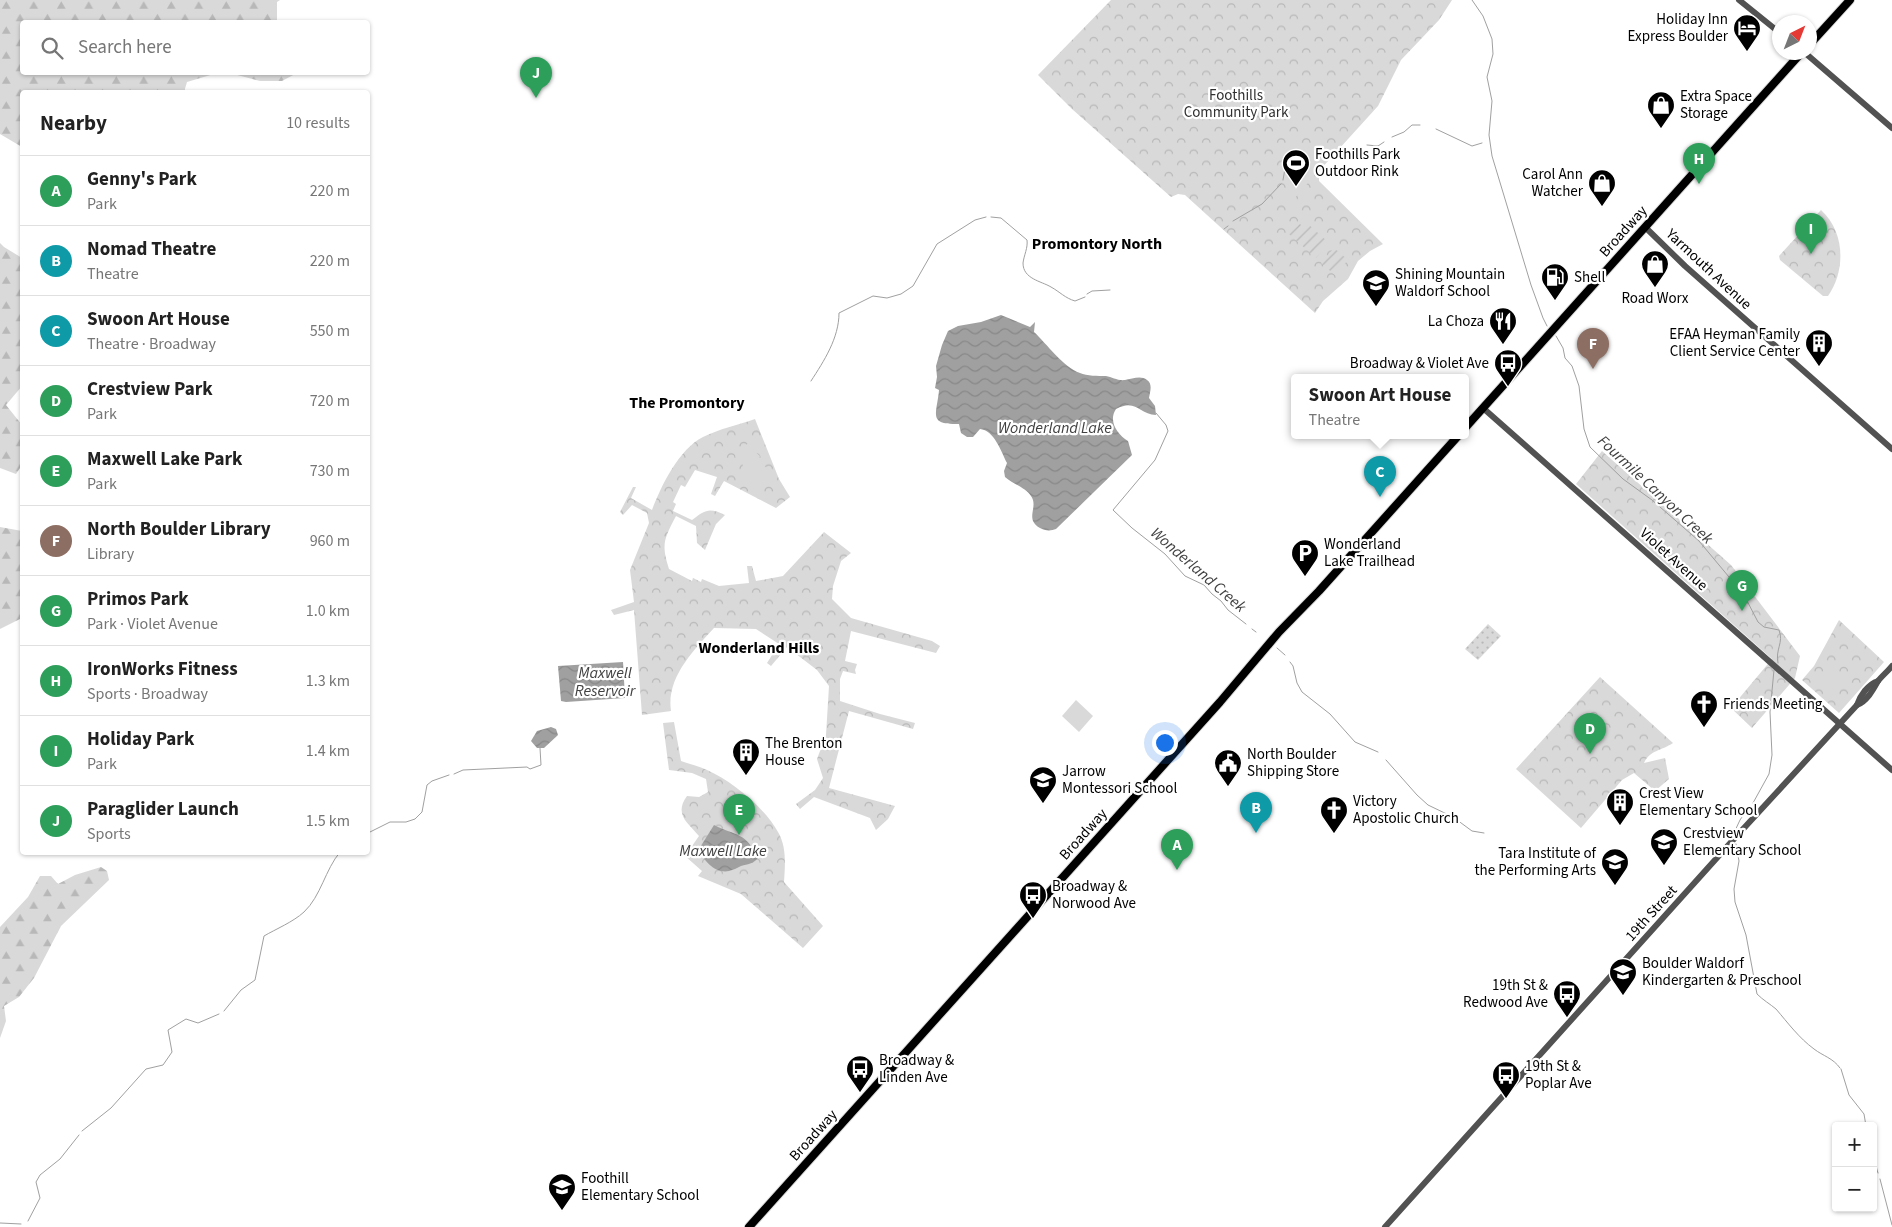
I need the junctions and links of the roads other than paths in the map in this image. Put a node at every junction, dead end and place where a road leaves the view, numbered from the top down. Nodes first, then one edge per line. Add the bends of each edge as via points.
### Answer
1 (1739, 0) edge
2 (1850, 0) edge
3 (1772, 27) edge
4 (1817, 36) edge
5 (1796, 60) edge
6 (1812, 60) edge
7 (1892, 128) edge
8 (1645, 226) junction
9 (1483, 408) junction
10 (1469, 424) edge
11 (1455, 439) edge
12 (1892, 449) edge
13 (1892, 666) edge
14 (1840, 723) junction
15 (1892, 770) edge
16 (749, 1227) edge
17 (1385, 1227) edge

1 - 3 street
2 - 4 main road
5 - 8 main road, Broadway
6 - 7 street
8 - 9 main road, Broadway
8 - 12 street, Yarmouth Avenue via 1685,266
9 - 10 main road, Broadway
9 - 14 street, Violet Avenue
11 - 16 main road, Broadway
13 - 14 street, 19th Street via 1860,697
14 - 15 street, Violet Avenue
14 - 17 street, 19th Street

